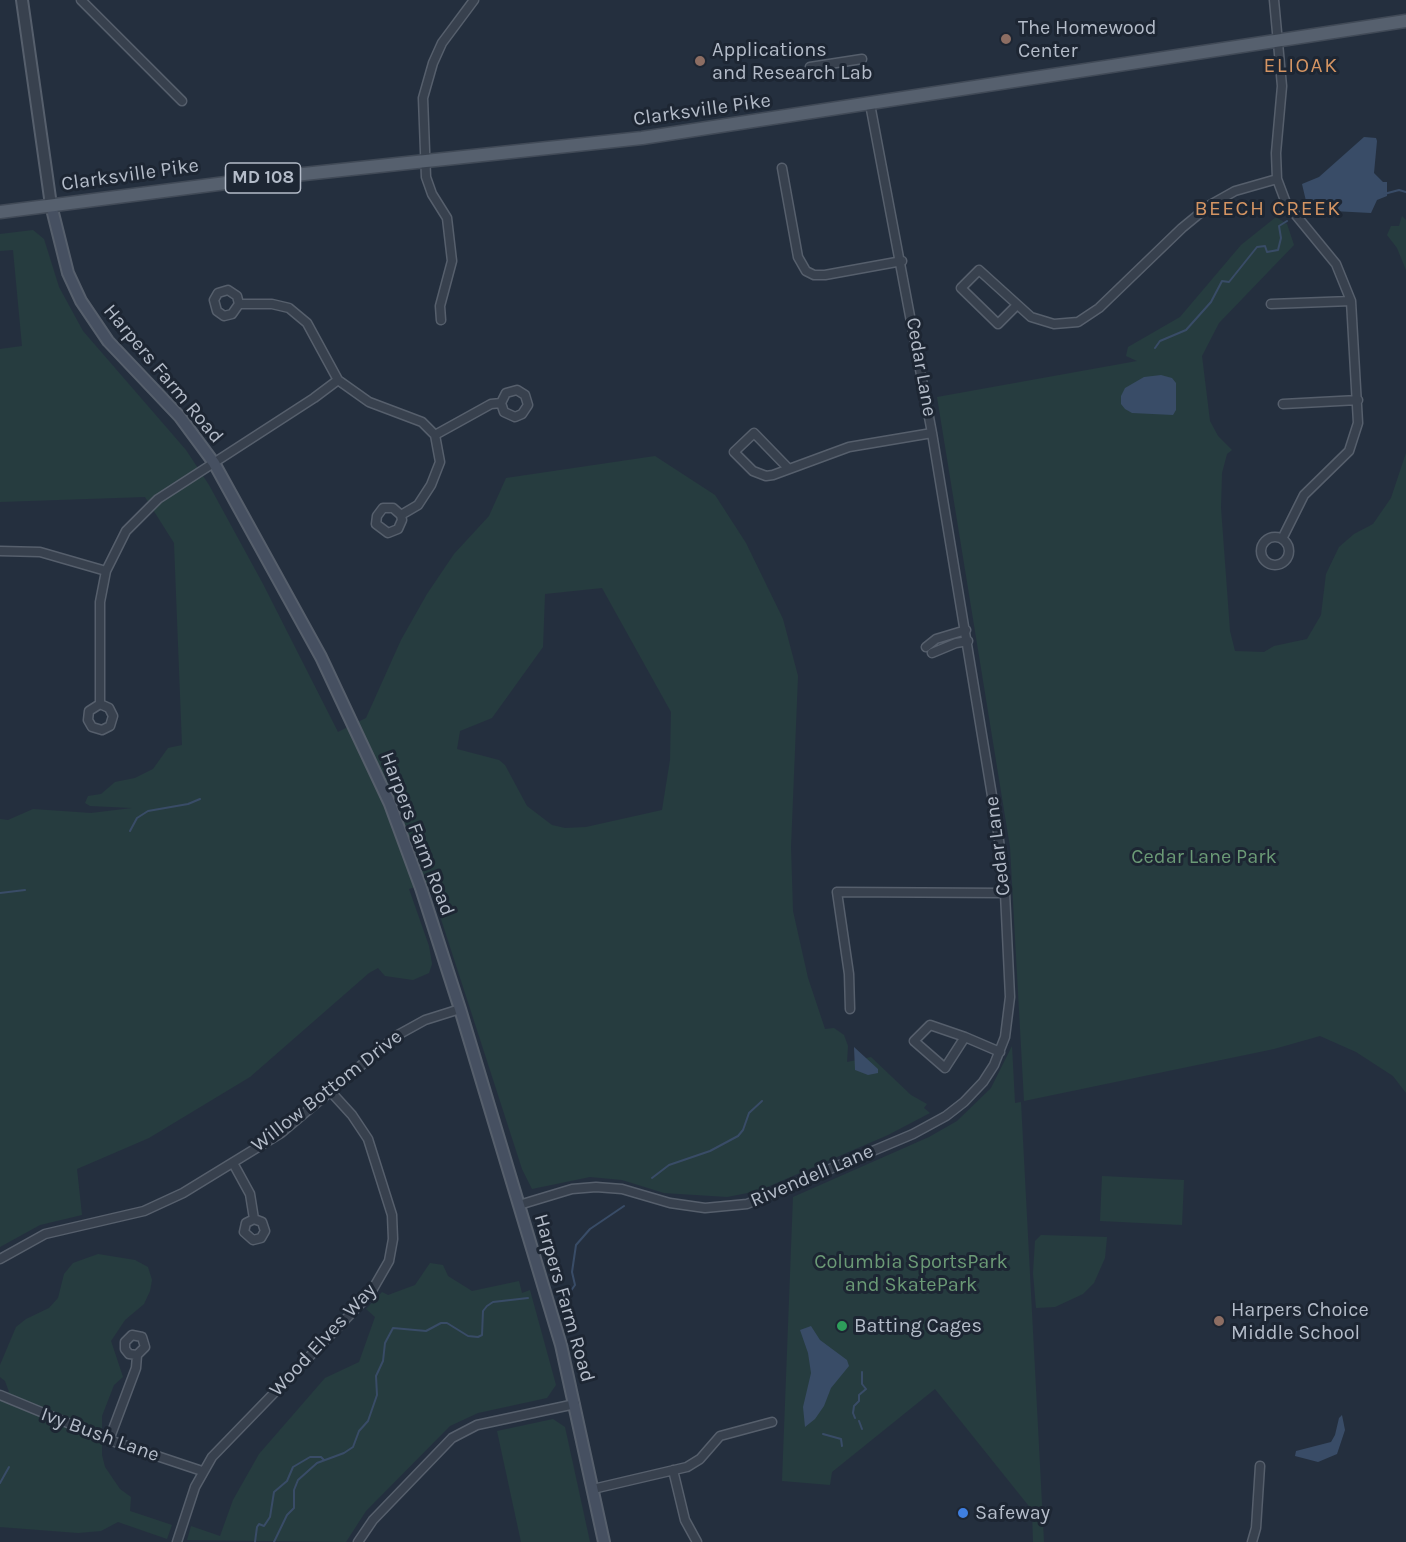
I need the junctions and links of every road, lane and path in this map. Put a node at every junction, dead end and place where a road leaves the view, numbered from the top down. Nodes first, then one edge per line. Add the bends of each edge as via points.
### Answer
1 (22, 0) edge
2 (81, 0) edge
3 (474, 0) edge
4 (1274, 0) edge
5 (1406, 21) edge
6 (1278, 42) junction
7 (862, 59) dead end
8 (810, 67) dead end
9 (182, 101) dead end
10 (870, 104) junction
11 (425, 161) junction
12 (782, 168) dead end
13 (1277, 179) junction
14 (51, 206) junction
15 (0, 212) edge
16 (902, 261) junction
17 (1351, 302) junction
18 (239, 304) dead end
19 (1271, 304) dead end
20 (1016, 306) junction
21 (441, 320) dead end
22 (338, 380) junction
23 (1358, 400) junction
24 (501, 403) dead end
25 (1283, 404) dead end
26 (932, 433) junction
27 (435, 435) junction
28 (214, 463) junction
29 (788, 468) junction
30 (401, 515) dead end
31 (1282, 539) dead end
32 (0, 551) edge
33 (106, 571) junction
34 (966, 630) junction
35 (968, 641) junction
36 (100, 704) dead end
37 (1005, 893) junction
38 (460, 1009) junction
39 (850, 1009) dead end
40 (964, 1037) junction
41 (1000, 1052) junction
42 (331, 1092) junction
43 (233, 1163) junction
44 (519, 1205) junction
45 (254, 1219) dead end
46 (0, 1259) edge
47 (136, 1355) dead end
48 (0, 1395) edge
49 (575, 1404) junction
50 (772, 1422) dead end
51 (109, 1440) junction
52 (1260, 1466) dead end
53 (673, 1470) junction
54 (202, 1471) junction
55 (593, 1489) junction
56 (177, 1542) edge
57 (358, 1542) edge
58 (604, 1542) edge
59 (697, 1542) edge
60 (1252, 1542) edge

1 - 14 street
2 - 9 street
3 - 11 street via 442,43 427,81 422,115
4 - 6 street
5 - 6 main road, Clarksville Pike / MD 108
6 - 10 main road, Clarksville Pike / MD 108
6 - 13 street via 1282,86
7 - 8 street
10 - 11 main road, Clarksville Pike / MD 108 via 618,141
10 - 16 street, Cedar Lane
11 - 14 main road, Clarksville Pike / MD 108 via 257,178
11 - 21 street via 429,188 447,218 451,252 451,268 440,306
12 - 16 street via 798,257 806,270 825,275
13 - 17 street via 1286,203 1336,264
13 - 20 street via 1235,191 1197,215 1088,317 1067,325 1054,324 1030,317
14 - 15 main road, Clarksville Pike / MD 108
14 - 28 main road, Harpers Farm Road via 68,273 94,323 180,417
16 - 26 street, Cedar Lane
17 - 19 street
17 - 23 street
18 - 22 street via 272,303 298,314 307,323
20 - 20 street via 979,270 961,288 998,324
22 - 27 street via 369,402 422,422
22 - 28 street
23 - 25 street
23 - 31 street via 1357,432 1349,451 1304,495
24 - 27 street via 481,408
26 - 29 street via 849,447
26 - 34 street, Cedar Lane
27 - 30 street via 440,453 436,478 418,505
28 - 33 street via 146,509 118,542
28 - 38 main road, Harpers Farm Road via 321,657 366,751 408,850
29 - 29 street via 760,475 734,452 754,433
32 - 33 street via 46,553
33 - 36 street via 100,602
34 - 35 street, Cedar Lane
34 - 35 street via 936,639 929,650
35 - 37 street, Cedar Lane
37 - 39 street via 837,892
37 - 41 street, Cedar Lane via 1009,1013
38 - 42 street, Willow Bottom Drive via 403,1031
38 - 44 main road, Harpers Farm Road
40 - 40 street via 930,1025 914,1041 945,1068
40 - 41 street
41 - 44 street, Rivendell Lane via 975,1091 929,1126 747,1204 720,1209 696,1207 596,1187 572,1189
42 - 43 street, Willow Bottom Drive via 281,1133
42 - 54 street, Wood Elves Way via 368,1139 392,1215 389,1261 370,1294
43 - 45 street via 247,1185
43 - 46 street, Willow Bottom Drive via 144,1211 45,1234
44 - 49 main road, Harpers Farm Road
47 - 51 street via 136,1368
48 - 51 street, Ivy Bush Lane
49 - 55 main road, Harpers Farm Road
49 - 57 street via 477,1425 452,1438 373,1520
50 - 53 street via 720,1436 694,1464
51 - 54 street, Ivy Bush Lane
52 - 60 street
53 - 55 street
53 - 59 street via 685,1520
54 - 56 street, Wood Elves Way
55 - 58 main road, Harpers Farm Road

